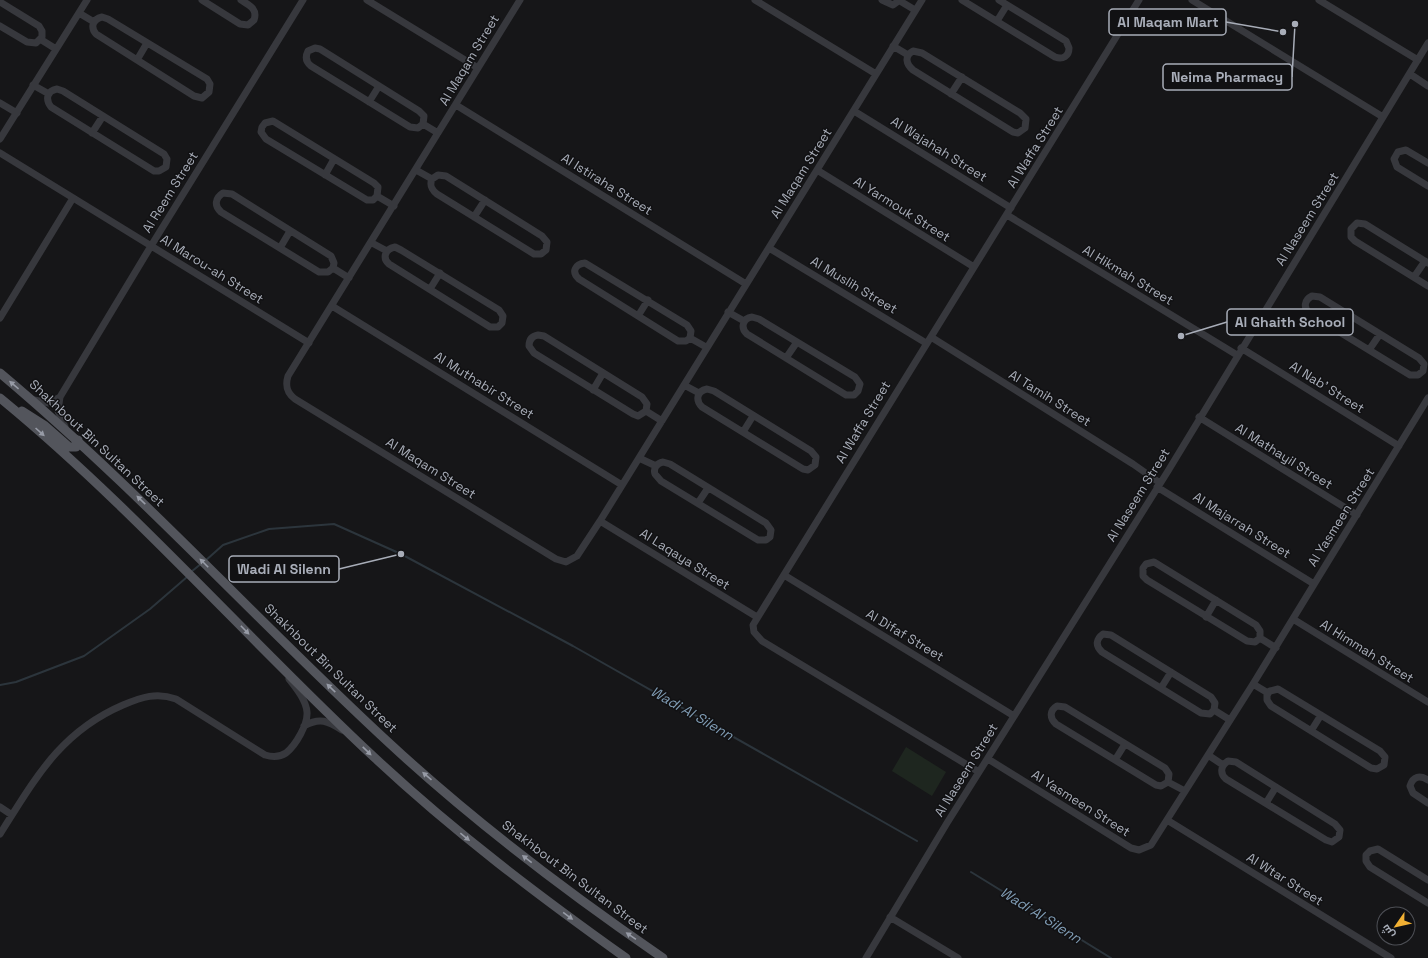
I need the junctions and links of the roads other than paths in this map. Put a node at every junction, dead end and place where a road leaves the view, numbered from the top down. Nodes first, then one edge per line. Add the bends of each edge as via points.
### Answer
1 (86, 0) edge
2 (202, 0) edge
3 (241, 0) edge
4 (303, 0) edge
5 (367, 0) edge
6 (520, 0) edge
7 (756, 0) edge
8 (882, 0) edge
9 (900, 0) edge
10 (922, 0) edge
11 (962, 0) edge
12 (999, 0) edge
13 (1139, 0) edge
14 (1192, 0) edge
15 (1319, 0) edge
16 (0, 2) edge
17 (1007, 5) junction
18 (916, 10) junction
19 (79, 13) junction
20 (94, 22) junction
21 (997, 22) junction
22 (0, 26) edge
23 (40, 39) junction
24 (148, 43) junction
25 (1428, 43) edge
26 (893, 46) junction
27 (56, 49) junction
28 (908, 55) junction
29 (137, 60) junction
30 (1418, 60) junction
31 (478, 68) junction
32 (876, 74) junction
33 (1410, 74) junction
34 (962, 77) junction
35 (33, 85) junction
36 (379, 86) junction
37 (1428, 86) edge
38 (49, 94) junction
39 (951, 94) junction
40 (369, 102) junction
41 (0, 103) edge
42 (456, 105) junction
43 (854, 111) junction
44 (17, 113) junction
45 (103, 116) junction
46 (1383, 117) junction
47 (423, 124) junction
48 (92, 133) junction
49 (438, 133) junction
50 (0, 139) edge
51 (0, 153) edge
52 (334, 159) junction
53 (1428, 163) edge
54 (416, 170) junction
55 (817, 170) junction
56 (325, 175) junction
57 (432, 179) junction
58 (1428, 186) edge
59 (377, 196) junction
60 (73, 198) junction
61 (485, 200) junction
62 (394, 206) junction
63 (1011, 208) junction
64 (1007, 215) junction
65 (474, 217) junction
66 (290, 230) junction
67 (372, 242) junction
68 (151, 246) junction
69 (280, 248) junction
70 (769, 248) junction
71 (386, 252) junction
72 (1426, 262) edge
73 (974, 267) junction
74 (333, 268) junction
75 (440, 273) junction
76 (1414, 277) junction
77 (350, 278) junction
78 (746, 284) junction
79 (1428, 286) edge
80 (430, 289) junction
81 (648, 300) junction
82 (332, 306) junction
83 (728, 312) junction
84 (638, 316) junction
85 (0, 318) edge
86 (744, 321) junction
87 (1380, 334) junction
88 (690, 338) junction
89 (928, 340) junction
90 (796, 342) junction
91 (309, 343) junction
92 (706, 347) junction
93 (1241, 348) junction
94 (1369, 350) junction
95 (1237, 355) junction
96 (786, 358) junction
97 (603, 373) junction
98 (1425, 373) edge
99 (0, 374) edge
100 (684, 385) junction
101 (593, 390) junction
102 (699, 393) junction
103 (28, 397) junction
104 (60, 397) junction
105 (0, 398) edge
106 (1428, 398) edge
107 (10, 406) junction
108 (1421, 410) junction
109 (646, 411) junction
110 (1428, 414) edge
111 (753, 416) junction
112 (1199, 417) junction
113 (662, 421) junction
114 (743, 432) junction
115 (75, 438) junction
116 (1399, 446) junction
117 (639, 458) junction
118 (656, 466) junction
119 (1160, 483) junction
120 (622, 485) junction
121 (708, 488) junction
122 (698, 503) junction
123 (1357, 515) junction
124 (600, 521) junction
125 (784, 575) junction
126 (1314, 584) junction
127 (1216, 600) junction
128 (757, 617) junction
129 (1206, 617) junction
130 (1293, 619) junction
131 (1260, 638) junction
132 (1276, 648) junction
133 (283, 670) junction
134 (1171, 672) junction
135 (1253, 684) junction
136 (1161, 688) junction
137 (1268, 693) junction
138 (1428, 702) edge
139 (1214, 710) junction
140 (1321, 715) junction
141 (1014, 716) junction
142 (1230, 720) junction
143 (304, 726) junction
144 (1311, 731) junction
145 (353, 737) junction
146 (1125, 744) junction
147 (1208, 755) junction
148 (988, 759) junction
149 (1115, 760) junction
150 (1224, 765) junction
151 (979, 772) junction
152 (1428, 780) edge
153 (1168, 782) junction
154 (1276, 787) junction
155 (1185, 791) junction
156 (1266, 803) junction
157 (1428, 803) edge
158 (0, 807) edge
159 (12, 815) junction
160 (1167, 820) junction
161 (0, 834) edge
162 (1428, 880) edge
163 (1428, 903) edge
164 (890, 917) junction
165 (626, 958) edge
166 (664, 958) edge
167 (866, 958) edge
168 (958, 958) edge
169 (1391, 958) edge

1 - 19 street
2 - 3 street via 240,24 248,25 254,20 255,12
4 - 68 street, Al Reem Street
5 - 31 street
6 - 31 street, Al Maqam Street
7 - 32 street
8 - 9 street via 893,5
9 - 18 street
10 - 18 street, Al Maqam Street
11 - 21 street
12 - 17 street
13 - 63 street, Al Waffa Street
14 - 46 street
15 - 30 street
16 - 23 street via 39,26 42,31
17 - 21 street
17 - 21 street via 1066,41 1069,45 1068,53 1063,58 1055,57
18 - 26 street, Al Maqam Street
19 - 20 street
19 - 27 street
20 - 24 street via 105,17
20 - 29 street via 93,30 96,34
22 - 23 street via 30,43 36,43
23 - 27 street
24 - 29 street
24 - 29 street via 207,79 210,84 209,92 197,98
25 - 30 street, Al Naseem Street
26 - 28 street
26 - 32 street, Al Maqam Street
27 - 35 street
28 - 34 street via 913,51 922,53
28 - 39 street via 906,61 909,66
30 - 33 street, Al Naseem Street
31 - 42 street, Al Maqam Street
32 - 43 street, Al Maqam Street
33 - 37 street
33 - 46 street, Al Naseem Street
34 - 39 street
34 - 39 street via 1020,113 1026,119 1025,128 1018,133 1013,132
35 - 38 street
35 - 44 street
36 - 40 street
36 - 40 street, Al Maqam Street via 320,49 312,48 308,52 306,60 309,64
36 - 47 street, Al Maqam Street via 421,112 424,116
38 - 45 street via 54,90 60,90
38 - 48 street via 47,99 51,107
40 - 47 street, Al Maqam Street via 412,128 418,128
41 - 44 street
42 - 49 street, Al Maqam Street
42 - 78 street, Al Istiraha Street
43 - 55 street, Al Maqam Street
43 - 63 street, Al Wajahah Street
44 - 50 street
45 - 48 street
45 - 48 street via 164,154 167,159 166,167 159,172 154,171
46 - 93 street, Al Naseem Street
47 - 49 street
49 - 54 street, Al Maqam Street
51 - 60 street, Al Marou-ah Street
52 - 56 street
52 - 56 street via 275,122 270,121 263,125 261,132 266,139
52 - 59 street via 376,185 379,190
53 - 58 street via 1406,150 1398,152 1394,159 1396,167
54 - 57 street
54 - 62 street, Al Maqam Street
55 - 70 street, Al Maqam Street
55 - 73 street, Al Yarmouk Street
56 - 59 street via 367,200 373,200
57 - 61 street via 444,175
57 - 65 street via 431,188 434,192
59 - 62 street
60 - 68 street, Al Marou-ah Street
60 - 85 street
61 - 65 street
61 - 65 street via 544,237 547,242 546,250 541,254 534,254
62 - 67 street, Al Maqam Street
63 - 64 street, Al Waffa Street
64 - 73 street, Al Waffa Street
64 - 95 street, Al Hikmah Street
66 - 69 street
66 - 69 street via 232,194 223,193 218,197 216,202 219,210
66 - 74 street via 331,256
67 - 71 street
67 - 77 street, Al Maqam Street
68 - 91 street, Al Marou-ah Street
68 - 104 street, Al Reem Street
69 - 74 street via 322,273
70 - 78 street, Al Maqam Street
70 - 89 street, Al Muslih Street
71 - 75 street via 391,248 401,250
71 - 80 street via 387,262
72 - 76 street
72 - 76 street via 1365,224 1357,223 1352,227 1350,232 1353,240
73 - 89 street, Al Waffa Street
74 - 77 street
75 - 80 street
75 - 80 street via 501,311 504,318 502,323 498,327 490,327
76 - 79 street
77 - 82 street, Al Maqam Street
78 - 83 street, Al Maqam Street
81 - 84 street
81 - 84 street via 588,264 576,267 577,278
81 - 88 street via 687,325 691,331
82 - 91 street, Al Maqam Street
82 - 120 street, Al Muthabir Street
83 - 86 street
83 - 92 street, Al Maqam Street
84 - 88 street via 681,342
86 - 90 street via 749,317 756,318
86 - 96 street via 743,327 747,334
87 - 94 street
87 - 94 street via 1320,297 1312,296 1307,299 1305,304 1308,312
87 - 98 street via 1421,360
88 - 92 street
89 - 119 street, Al Tamih Street via 954,353
89 - 125 street, Al Waffa Street
90 - 96 street
90 - 96 street via 855,377 860,384 858,391 854,395 846,395
91 - 124 street, Al Maqam Street via 287,379 287,389 292,396 559,561 573,560
92 - 100 street, Al Maqam Street
93 - 95 street, Al Naseem Street
93 - 116 street, Al Nab' Street
94 - 98 street via 1413,376
95 - 112 street, Al Naseem Street
97 - 101 street
97 - 101 street via 544,336 538,335 531,339 530,346 534,353
97 - 109 street via 644,399
103 -> 99 main road, Shakhbout Bin Sultan Street
100 - 102 street
100 - 113 street, Al Maqam Street
101 - 109 street via 636,416
102 - 111 street via 710,390
102 - 114 street via 699,405
103 - 104 street via 45,403
103 - 115 main road, Shakhbout Bin Sultan Street
104 - 115 street via 59,415 64,426
105 - 107 main road
106 - 108 street, Al Yasmeen Street
107 - 115 main road via 36,419 71,448 78,445
107 -> 133 main road via 156,540
108 - 110 street
108 - 116 street, Al Yasmeen Street
109 - 113 street
111 - 114 street
111 - 114 street via 813,453 815,465 808,470 803,469
112 - 119 street, Al Naseem Street
112 - 123 street, Al Mathayil Street
113 - 117 street, Al Maqam Street
166 -> 115 main road, Shakhbout Bin Sultan Street via 587,905 486,827 388,743
116 - 123 street, Al Yasmeen Street
117 - 118 street
117 - 120 street, Al Maqam Street
118 - 121 street via 660,463 670,464
118 - 122 street via 654,472 658,479
119 - 126 street, Al Majarrah Street
119 - 141 street, Al Naseem Street
120 - 124 street, Al Maqam Street
121 - 122 street
121 - 122 street via 766,523 771,530 770,537 764,541 758,540
123 - 126 street, Al Yasmeen Street
124 - 128 street, Al Laqaya Street
125 - 128 street, Al Waffa Street
125 - 141 street, Al Difaf Street
126 - 130 street, Al Yasmeen Street
127 - 129 street
127 - 129 street via 1157,564 1148,563 1144,566 1142,571 1145,579
127 - 131 street via 1256,625 1260,631
128 - 151 street via 753,629 762,641
129 - 131 street via 1249,642 1255,642
130 - 132 street, Al Yasmeen Street
130 - 138 street, Al Himmah Street
131 - 132 street
132 - 135 street, Al Yasmeen Street
133 - 143 street via 305,705 307,715
133 - 145 main road
134 - 136 street
134 - 136 street via 1111,635 1103,634 1099,638 1097,646 1102,652
134 - 139 street via 1210,696 1215,703
135 - 137 street
135 - 142 street, Al Yasmeen Street
136 - 139 street via 1204,714 1210,714
137 - 140 street via 1280,690
137 - 144 street via 1269,704
139 - 142 street
140 - 144 street
140 - 144 street via 1380,751 1385,757 1384,765 1376,769 1371,768
141 - 148 street, Al Naseem Street
142 - 147 street, Al Yasmeen Street
143 - 145 street via 323,720
143 - 159 street via 286,753 270,757 176,699 161,695 146,696 101,716 70,738 38,774
145 -> 165 main road via 460,832 541,897
146 - 149 street
146 - 149 street via 1065,707 1053,709 1053,722
146 - 153 street via 1165,768 1169,774
147 - 150 street
147 - 155 street, Al Yasmeen Street
148 - 151 street, Al Naseem Street
148 - 160 street, Al Yasmeen Street via 1135,850 1151,845
149 - 153 street via 1158,786 1164,786
150 - 154 street via 1231,761 1236,762
150 - 156 street via 1224,778
151 - 164 street, Al Naseem Street
152 - 157 street via 1417,777 1412,780 1410,786 1413,793
153 - 155 street
154 - 156 street
154 - 156 street via 1335,824 1340,830 1339,837 1332,842 1326,840
155 - 160 street, Al Yasmeen Street
158 - 159 street
159 - 161 street
160 - 169 street, Al Wtar Street
162 - 163 street via 1378,849 1366,855 1370,867
164 - 167 street, Al Naseem Street
164 - 168 street

